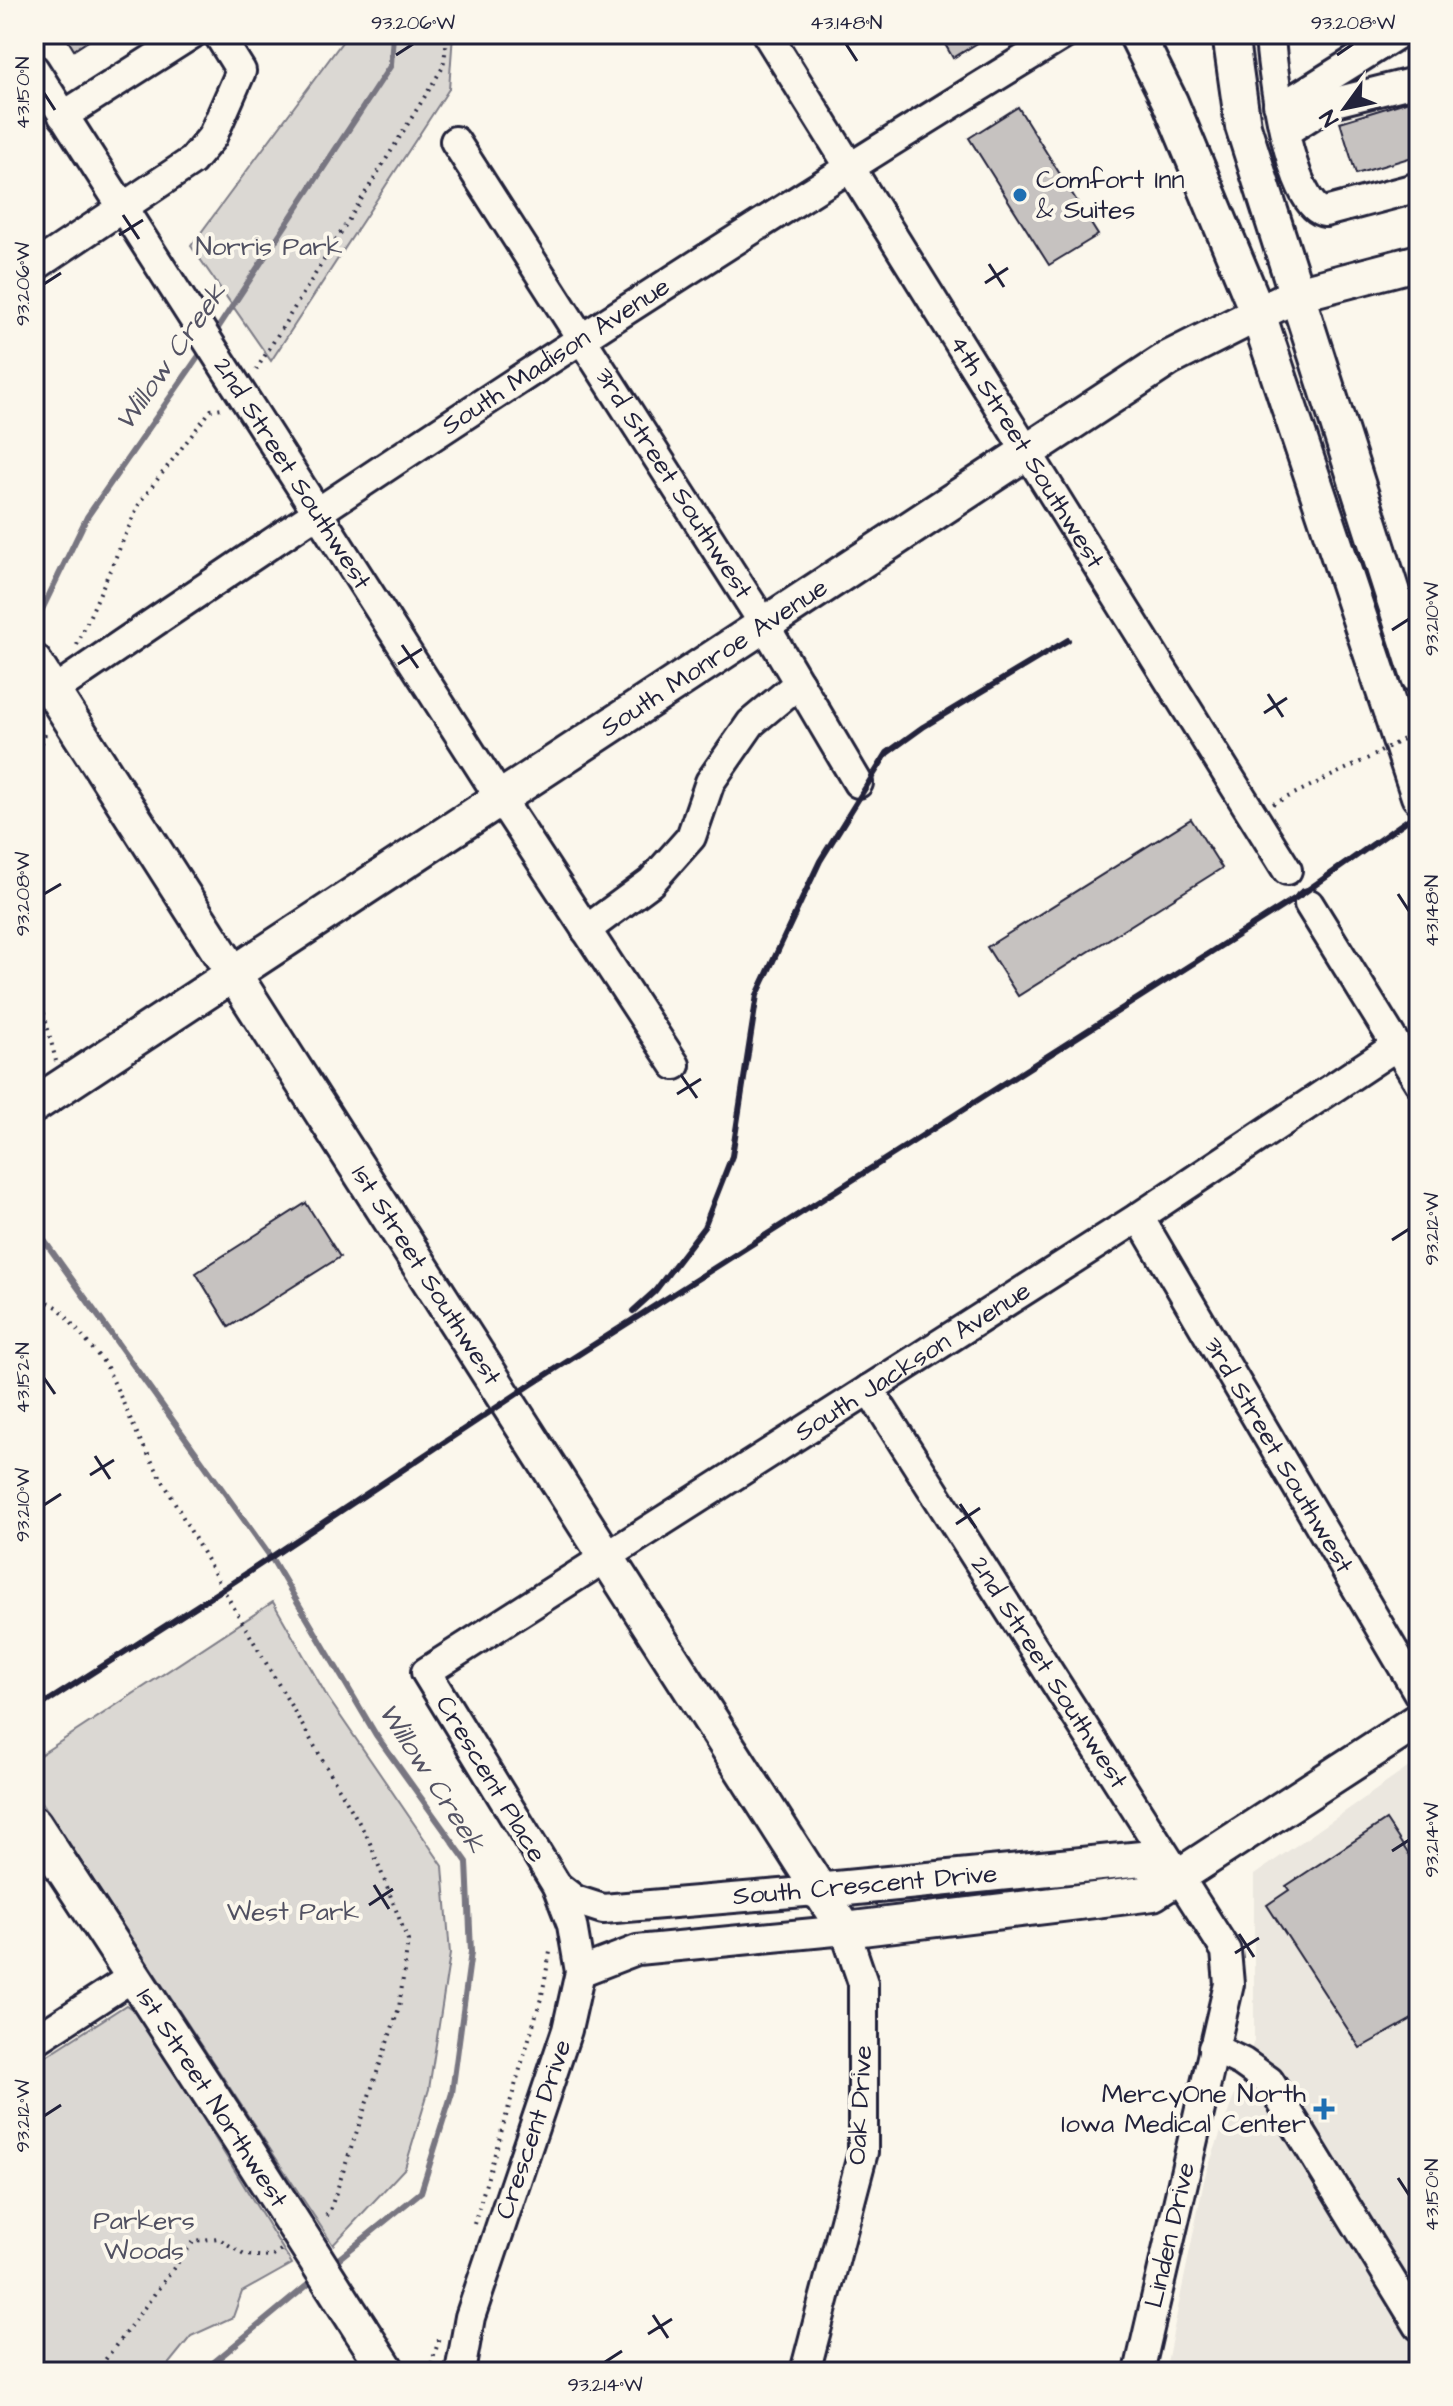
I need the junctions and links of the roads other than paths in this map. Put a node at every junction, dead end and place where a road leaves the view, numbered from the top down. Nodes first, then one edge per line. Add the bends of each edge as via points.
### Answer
1 (192, 34) edge
2 (218, 34) edge
3 (767, 34) edge
4 (1065, 34) edge
5 (1136, 34) edge
6 (1230, 34) edge
7 (1270, 34) edge
8 (1398, 34) edge
9 (34, 69) edge
10 (1419, 81) edge
11 (1278, 104) junction
12 (63, 116) junction
13 (1285, 132) junction
14 (455, 141) dead end
15 (849, 166) junction
16 (1419, 187) edge
17 (123, 209) junction
18 (1419, 262) edge
19 (34, 267) edge
20 (1297, 294) junction
21 (1257, 311) junction
22 (583, 339) junction
23 (1026, 452) junction
24 (316, 512) junction
25 (764, 624) junction
26 (1419, 677) edge
27 (45, 679) edge
28 (799, 683) junction
29 (858, 783) dead end
30 (1419, 796) edge
31 (500, 798) junction
32 (1287, 870) dead end
33 (1309, 904) dead end
34 (586, 930) junction
35 (234, 972) junction
36 (1396, 1046) junction
37 (675, 1065) dead end
38 (1419, 1082) edge
39 (50, 1095) edge
40 (1139, 1217) junction
41 (869, 1389) junction
42 (605, 1558) junction
43 (426, 1672) joint
44 (1419, 1694) edge
45 (1419, 1720) edge
46 (34, 1824) edge
47 (1176, 1877) junction
48 (557, 1886) junction
49 (816, 1891) junction
50 (845, 1930) junction
51 (580, 1972) junction
52 (134, 1976) junction
53 (34, 2041) edge
54 (1213, 2048) junction
55 (1419, 2326) edge
56 (388, 2372) edge
57 (460, 2372) edge
58 (805, 2372) edge
59 (1139, 2372) edge

1 - 12 street
2 - 17 street via 241,71 212,137 192,161
3 - 15 street, 4th Street Southwest
4 - 15 street, South Madison Avenue
5 - 21 main road
6 - 20 main road via 1243,126
7 - 11 street
8 - 11 street via 1286,104
9 - 12 street, 2nd Street Southwest
10 - 13 street via 1331,103
11 - 13 street
12 - 17 street, 2nd Street Southwest
13 - 16 street via 1304,195 1318,212
14 - 22 street, 3rd Street Southwest
15 - 22 street, South Madison Avenue
15 - 23 street, 4th Street Southwest
17 - 19 street
17 - 24 street, 2nd Street Southwest
18 - 20 main road, South Monroe Avenue
20 - 21 main road, South Monroe Avenue
20 - 26 main road
21 - 23 main road, South Monroe Avenue via 1168,359
21 - 30 main road
22 - 24 street, South Madison Avenue
22 - 25 street, 3rd Street Southwest
23 - 25 main road, South Monroe Avenue
23 - 32 street, 4th Street Southwest
24 - 27 street, South Madison Avenue
24 - 31 street, 2nd Street Southwest
25 - 28 street, 3rd Street Southwest
25 - 31 main road, South Monroe Avenue
27 - 35 main road, 1st Street Southwest
28 - 29 street, 3rd Street Southwest
28 - 34 street via 751,723 710,782 691,837 651,882
31 - 34 street, 2nd Street Southwest
31 - 35 main road, South Monroe Avenue
33 - 36 street
34 - 37 street, 2nd Street Southwest
35 - 39 main road, South Monroe Avenue
35 - 42 main road, 1st Street Southwest
36 - 38 street
36 - 40 street, South Jackson Avenue
40 - 41 street, South Jackson Avenue
40 - 44 street, 3rd Street Southwest
41 - 42 street, South Jackson Avenue
41 - 47 street, 2nd Street Southwest
42 - 43 street, South Jackson Avenue
42 - 49 main road, 1st Street Southwest
43 - 48 street, Crescent Place
45 - 47 main road, South Crescent Drive
46 - 52 main road, 1st Street Northwest
47 - 49 main road, South Crescent Drive via 1142,1859
47 - 50 main road, South Crescent Drive via 1153,1893
47 - 54 street, Linden Drive via 1226,1951 1229,1984
48 - 49 street, South Crescent Drive via 575,1900 603,1909
48 - 51 street, Crescent Drive via 572,1925
49 - 50 main road, Oak Drive
50 - 51 street, South Crescent Drive via 637,1950
50 - 58 street, Oak Drive via 863,1983 863,2152
51 - 57 street, Crescent Drive via 567,2030 470,2317
52 - 53 street
52 - 56 main road, 1st Street Northwest, bridge
54 - 55 street via 1269,2081
54 - 59 street, Linden Drive

